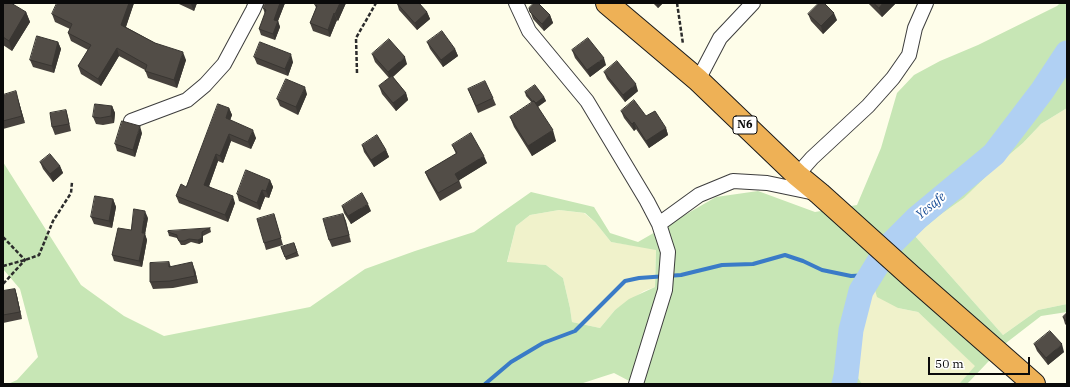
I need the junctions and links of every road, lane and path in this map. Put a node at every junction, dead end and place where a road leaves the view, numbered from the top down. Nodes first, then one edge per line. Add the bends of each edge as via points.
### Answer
1 (256, 3) edge
2 (376, 3) edge
3 (516, 3) edge
4 (607, 3) edge
5 (677, 3) edge
6 (753, 3) edge
7 (926, 3) edge
8 (683, 46) dead end
9 (357, 73) dead end
10 (698, 80) junction
11 (131, 121) dead end
12 (797, 175) junction
13 (72, 182) dead end
14 (820, 194) junction
15 (659, 224) junction
16 (3, 237) edge
17 (25, 260) junction
18 (3, 266) edge
19 (3, 284) edge
20 (636, 384) edge
21 (1034, 384) edge

1 - 11 street via 224,64 206,85 187,100
2 - 9 path via 356,38
3 - 15 street via 529,31 587,101
4 - 10 highway, N6
5 - 8 path
6 - 10 street via 720,38
7 - 12 street via 915,28 909,55 893,78
10 - 12 highway, N6
12 - 14 highway, N6
13 - 17 path via 71,193 53,221 39,255
14 - 15 street via 767,183 733,181 699,195
14 - 21 highway, N6
15 - 20 street via 668,252 665,290
16 - 17 path
17 - 18 path
17 - 19 path

